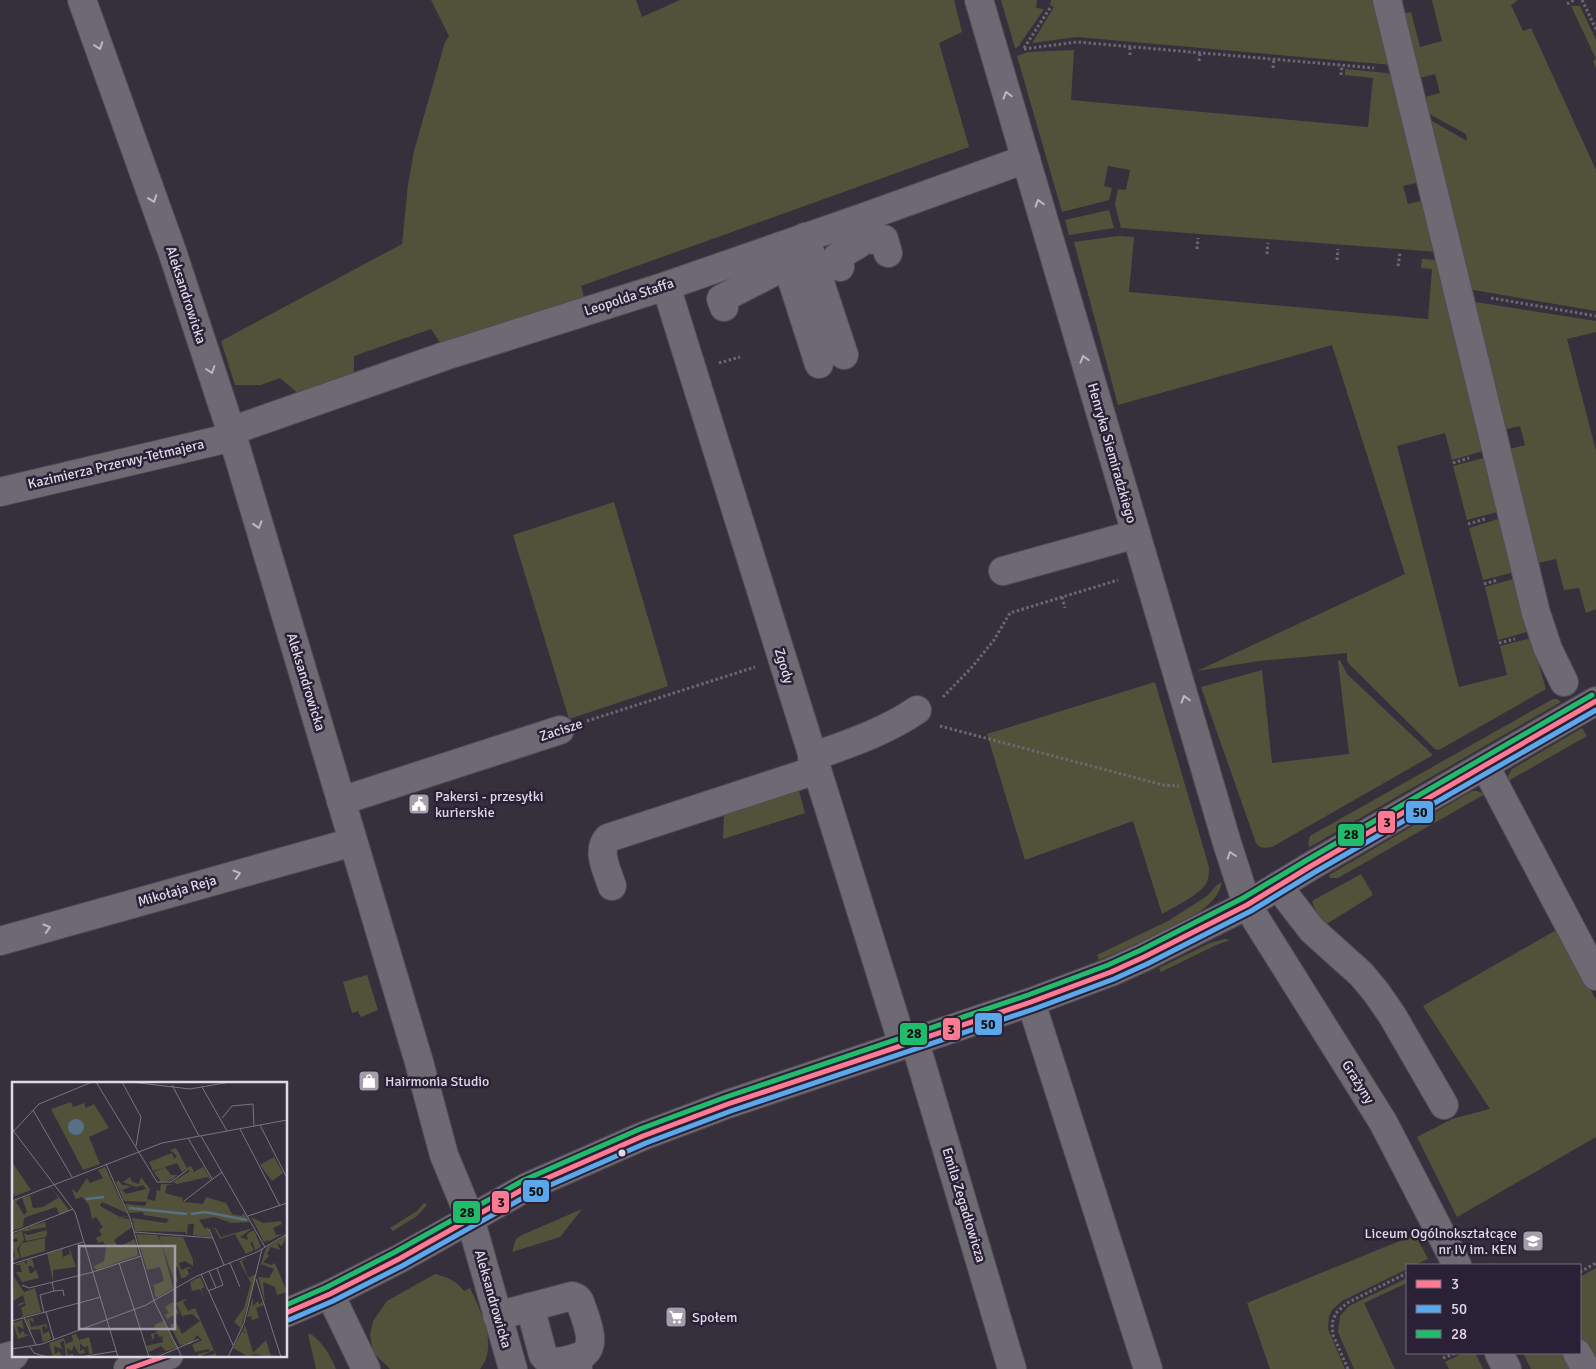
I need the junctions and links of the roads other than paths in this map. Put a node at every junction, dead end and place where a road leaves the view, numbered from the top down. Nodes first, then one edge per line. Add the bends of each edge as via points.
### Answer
1 (82, 0) edge
2 (979, 0) edge
3 (1387, 0) edge
4 (1026, 159) junction
5 (764, 279) junction
6 (666, 286) junction
7 (844, 355) dead end
8 (819, 364) dead end
9 (232, 434) junction
10 (0, 492) edge
11 (1136, 534) junction
12 (1003, 571) dead end
13 (1564, 682) dead end
14 (1596, 701) edge
15 (928, 705) road end
16 (560, 730) road end
17 (814, 764) junction
18 (1485, 766) junction
19 (341, 801) junction
20 (353, 842) junction
21 (612, 886) dead end
22 (1278, 886) junction
23 (1248, 905) junction
24 (0, 941) edge
25 (1596, 976) edge
26 (1031, 1002) junction
27 (909, 1044) junction
28 (1444, 1105) dead end
29 (470, 1218) junction
30 (1456, 1264) edge
31 (330, 1294) junction
32 (530, 1307) junction
33 (288, 1312) edge
34 (497, 1316) junction
35 (1499, 1354) edge
36 (1578, 1354) edge
37 (166, 1356) edge
38 (577, 1364) edge
39 (128, 1369) edge
40 (366, 1369) edge
41 (513, 1369) edge
42 (1012, 1369) edge
43 (1148, 1369) edge
44 (1506, 1369) edge
45 (1586, 1369) edge

1 -> 9 street, Aleksandrowicka via 173,254
4 -> 2 street, Henryka Siemiradzkiego
3 - 13 street via 1536,613
4 - 5 street, Leopolda Staffa via 861,250
11 -> 4 street, Henryka Siemiradzkiego
5 - 6 street, Leopolda Staffa
5 - 7 street
5 - 8 street
6 - 9 street, Leopolda Staffa via 444,356
6 - 17 street, Zgody
9 - 10 street, Kazimierza Przerwy-Tetmajera
9 -> 19 street, Aleksandrowicka
11 - 12 street
23 -> 11 street, Henryka Siemiradzkiego
14 - 18 street
15 - 17 street
16 - 19 street, Zacisze
17 - 21 street via 608,838 602,851
17 - 27 street, Zgody
18 - 22 street
18 - 25 street
19 - 20 street, Aleksandrowicka
24 -> 20 street, Mikołaja Reja
20 - 29 street, Aleksandrowicka via 444,1155
22 - 23 street
22 - 28 street via 1312,930 1376,992
23 - 26 street via 1127,965
23 - 30 street, Grażyny via 1383,1122
26 - 27 street
26 - 43 street
27 - 29 street via 643,1136 527,1187
27 - 42 street, Emila Zegadłowicza
29 - 31 street
29 - 34 street, Aleksandrowicka
31 - 33 street
31 - 40 street
32 - 34 street
32 - 38 street via 546,1359
32 - 38 street via 572,1296 577,1298 591,1341 590,1349
34 - 41 street, Aleksandrowicka
35 - 44 street
36 - 45 street
37 - 39 street

